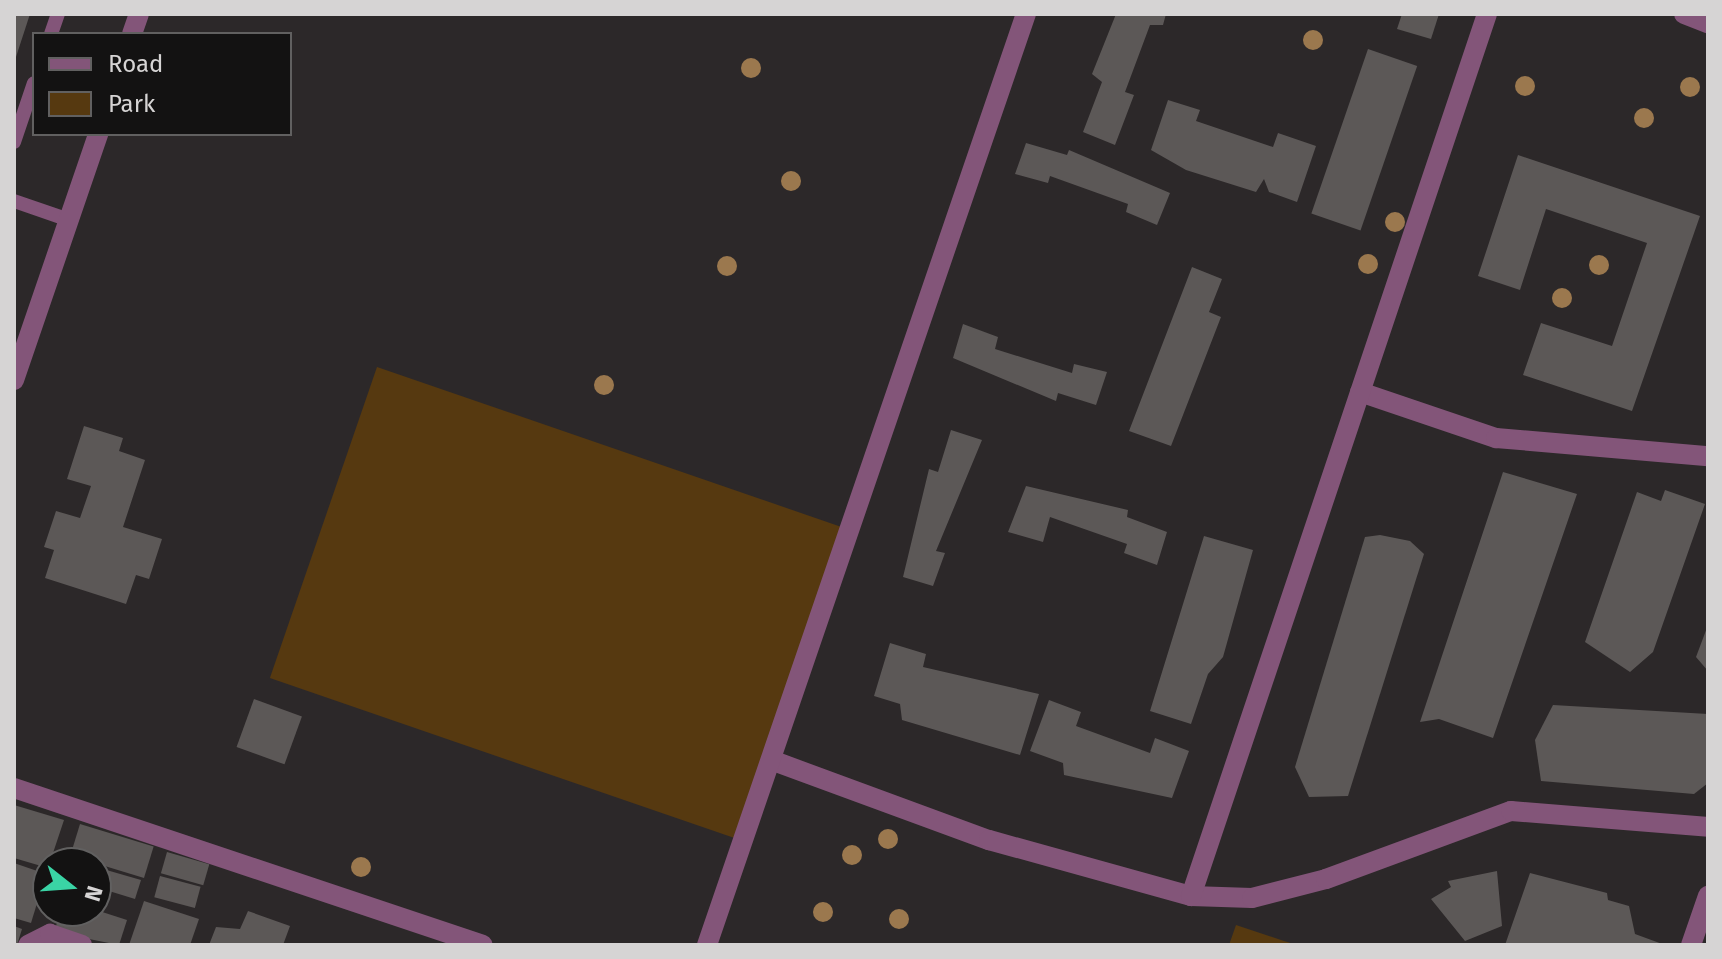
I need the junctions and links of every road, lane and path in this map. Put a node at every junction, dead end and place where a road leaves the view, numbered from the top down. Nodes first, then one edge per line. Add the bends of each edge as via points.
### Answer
1 (1026, 14) edge
2 (1487, 14) edge
3 (1684, 14) edge
4 (1708, 23) edge
5 (32, 89) edge
6 (97, 136) edge
7 (14, 142) edge
8 (14, 201) edge
9 (69, 220) junction
10 (14, 380) edge
11 (1360, 392) junction
12 (1708, 456) edge
13 (771, 760) junction
14 (14, 788) edge
15 (1708, 827) edge
16 (1191, 896) junction
17 (1708, 896) edge
18 (28, 945) edge
19 (82, 945) edge
20 (482, 945) edge
21 (707, 945) edge
22 (1691, 945) edge

1 - 13 street
2 - 11 street
3 - 4 street
5 - 7 lane
6 - 9 street
8 - 9 lane
9 - 10 street
11 - 12 street via 1496,438
11 - 16 street
13 - 16 street via 989,840
13 - 21 street
14 - 20 street
15 - 16 street via 1511,811 1326,879 1252,898
17 - 22 street
18 - 19 street via 50,934

